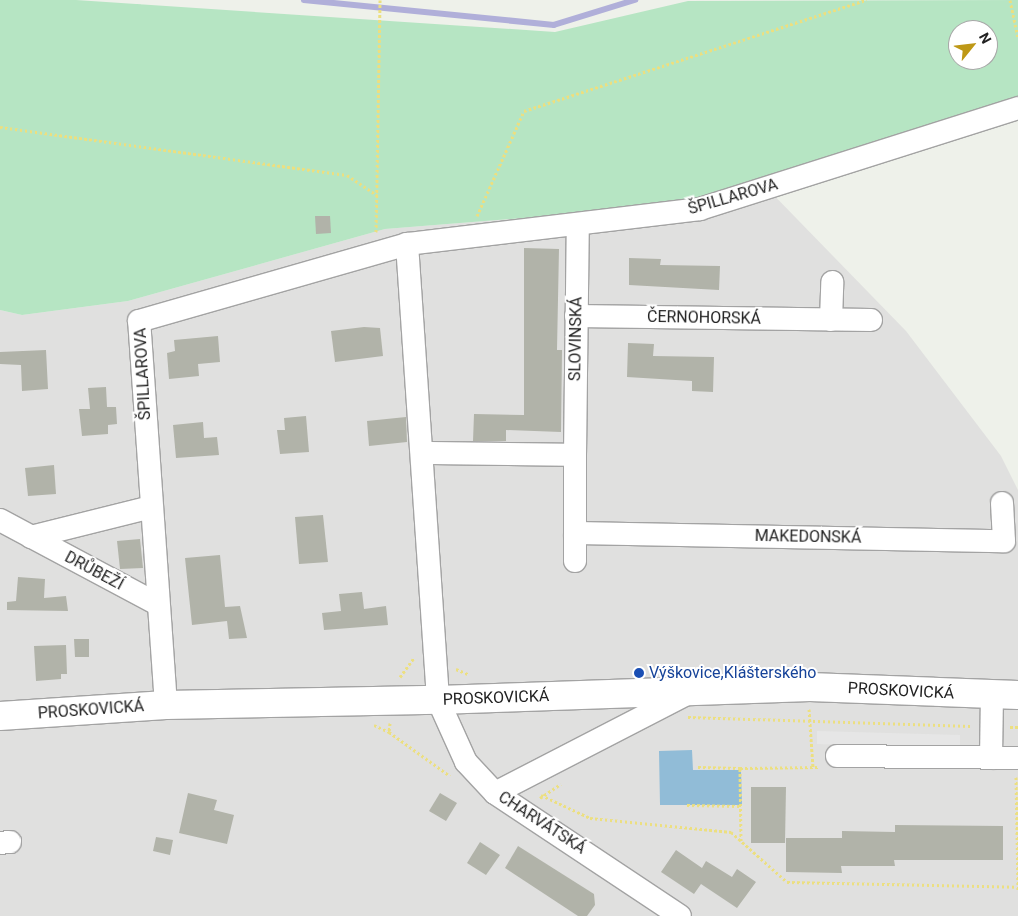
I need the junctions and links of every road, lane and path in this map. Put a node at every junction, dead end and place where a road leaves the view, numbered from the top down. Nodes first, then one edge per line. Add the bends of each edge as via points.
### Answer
1 (380, 0) edge
2 (866, 0) edge
3 (1010, 0) edge
4 (1018, 38) edge
5 (1018, 108) edge
6 (0, 126) edge
7 (377, 195) junction
8 (578, 224) junction
9 (467, 237) junction
10 (407, 244) junction
11 (376, 253) junction
12 (832, 282) dead end
13 (576, 316) junction
14 (831, 320) junction
15 (871, 320) dead end
16 (422, 453) junction
17 (575, 455) junction
18 (1002, 503) dead end
19 (151, 507) junction
20 (0, 520) edge
21 (575, 533) junction
22 (31, 537) junction
23 (574, 561) dead end
24 (157, 604) junction
25 (434, 640) junction
26 (452, 663) dead end
27 (477, 675) dead end
28 (693, 691) junction
29 (1005, 695) edge
30 (438, 700) junction
31 (389, 701) junction
32 (166, 705) junction
33 (0, 716) edge
34 (682, 717) dead end
35 (808, 722) junction
36 (992, 726) junction
37 (1018, 727) edge
38 (991, 758) junction
39 (829, 761) joint
40 (1017, 762) edge
41 (698, 767) dead end
42 (813, 767) junction
43 (740, 768) junction
44 (451, 777) dead end
45 (566, 781) dead end
46 (495, 793) junction
47 (542, 795) junction
48 (687, 805) dead end
49 (741, 806) junction
50 (528, 815) junction
51 (741, 842) junction
52 (1018, 889) edge
53 (680, 916) edge

1 - 7 path
2 - 9 path via 524,111
3 - 4 path
5 - 8 street, ŠPILLAROVA via 700,210
6 - 7 path via 347,176
7 - 11 path
8 - 9 street, ŠPILLAROVA
8 - 13 street, SLOVINSKÁ
9 - 10 street, ŠPILLAROVA
10 - 11 street, ŠPILLAROVA
10 - 16 street
11 - 19 street, ŠPILLAROVA via 139,321
12 - 14 street
13 - 14 street, ČERNOHORSKÁ
13 - 17 street, SLOVINSKÁ
14 - 15 street, ČERNOHORSKÁ
16 - 17 street
16 - 25 street
17 - 21 street, SLOVINSKÁ
18 - 21 street, MAKEDONSKÁ via 1004,541
19 - 22 street, DRŮBEŽÍ
19 - 24 street, ŠPILLAROVA
20 - 22 street, DRŮBEŽÍ
21 - 23 street, SLOVINSKÁ
22 - 24 street, DRŮBEŽÍ
24 - 32 street, ŠPILLAROVA
25 - 30 street
25 - 31 path via 429,640 394,684
26 - 27 path via 462,674
28 - 29 street, PROSKOVICKÁ via 810,687
28 - 30 street, PROSKOVICKÁ
28 - 46 street
29 - 36 street, PROSKOVICKÁ
30 - 31 street, PROSKOVICKÁ
30 - 46 street, CHARVÁTSKÁ via 466,762
31 - 32 street, PROSKOVICKÁ
31 - 44 path via 389,732
32 - 33 street, PROSKOVICKÁ
34 - 35 path
35 - 36 path
35 - 42 path
36 - 37 path
36 - 38 street, PROSKOVICKÁ
38 - 39 street
38 - 40 street
39 - 42 path
40 - 52 path
41 - 43 path
42 - 43 path
43 - 49 path
45 - 47 path
46 - 50 street, CHARVÁTSKÁ
47 - 50 path
47 - 51 path via 590,818 731,832
48 - 49 path
49 - 51 path
50 - 53 street, CHARVÁTSKÁ
51 - 52 path via 787,882

